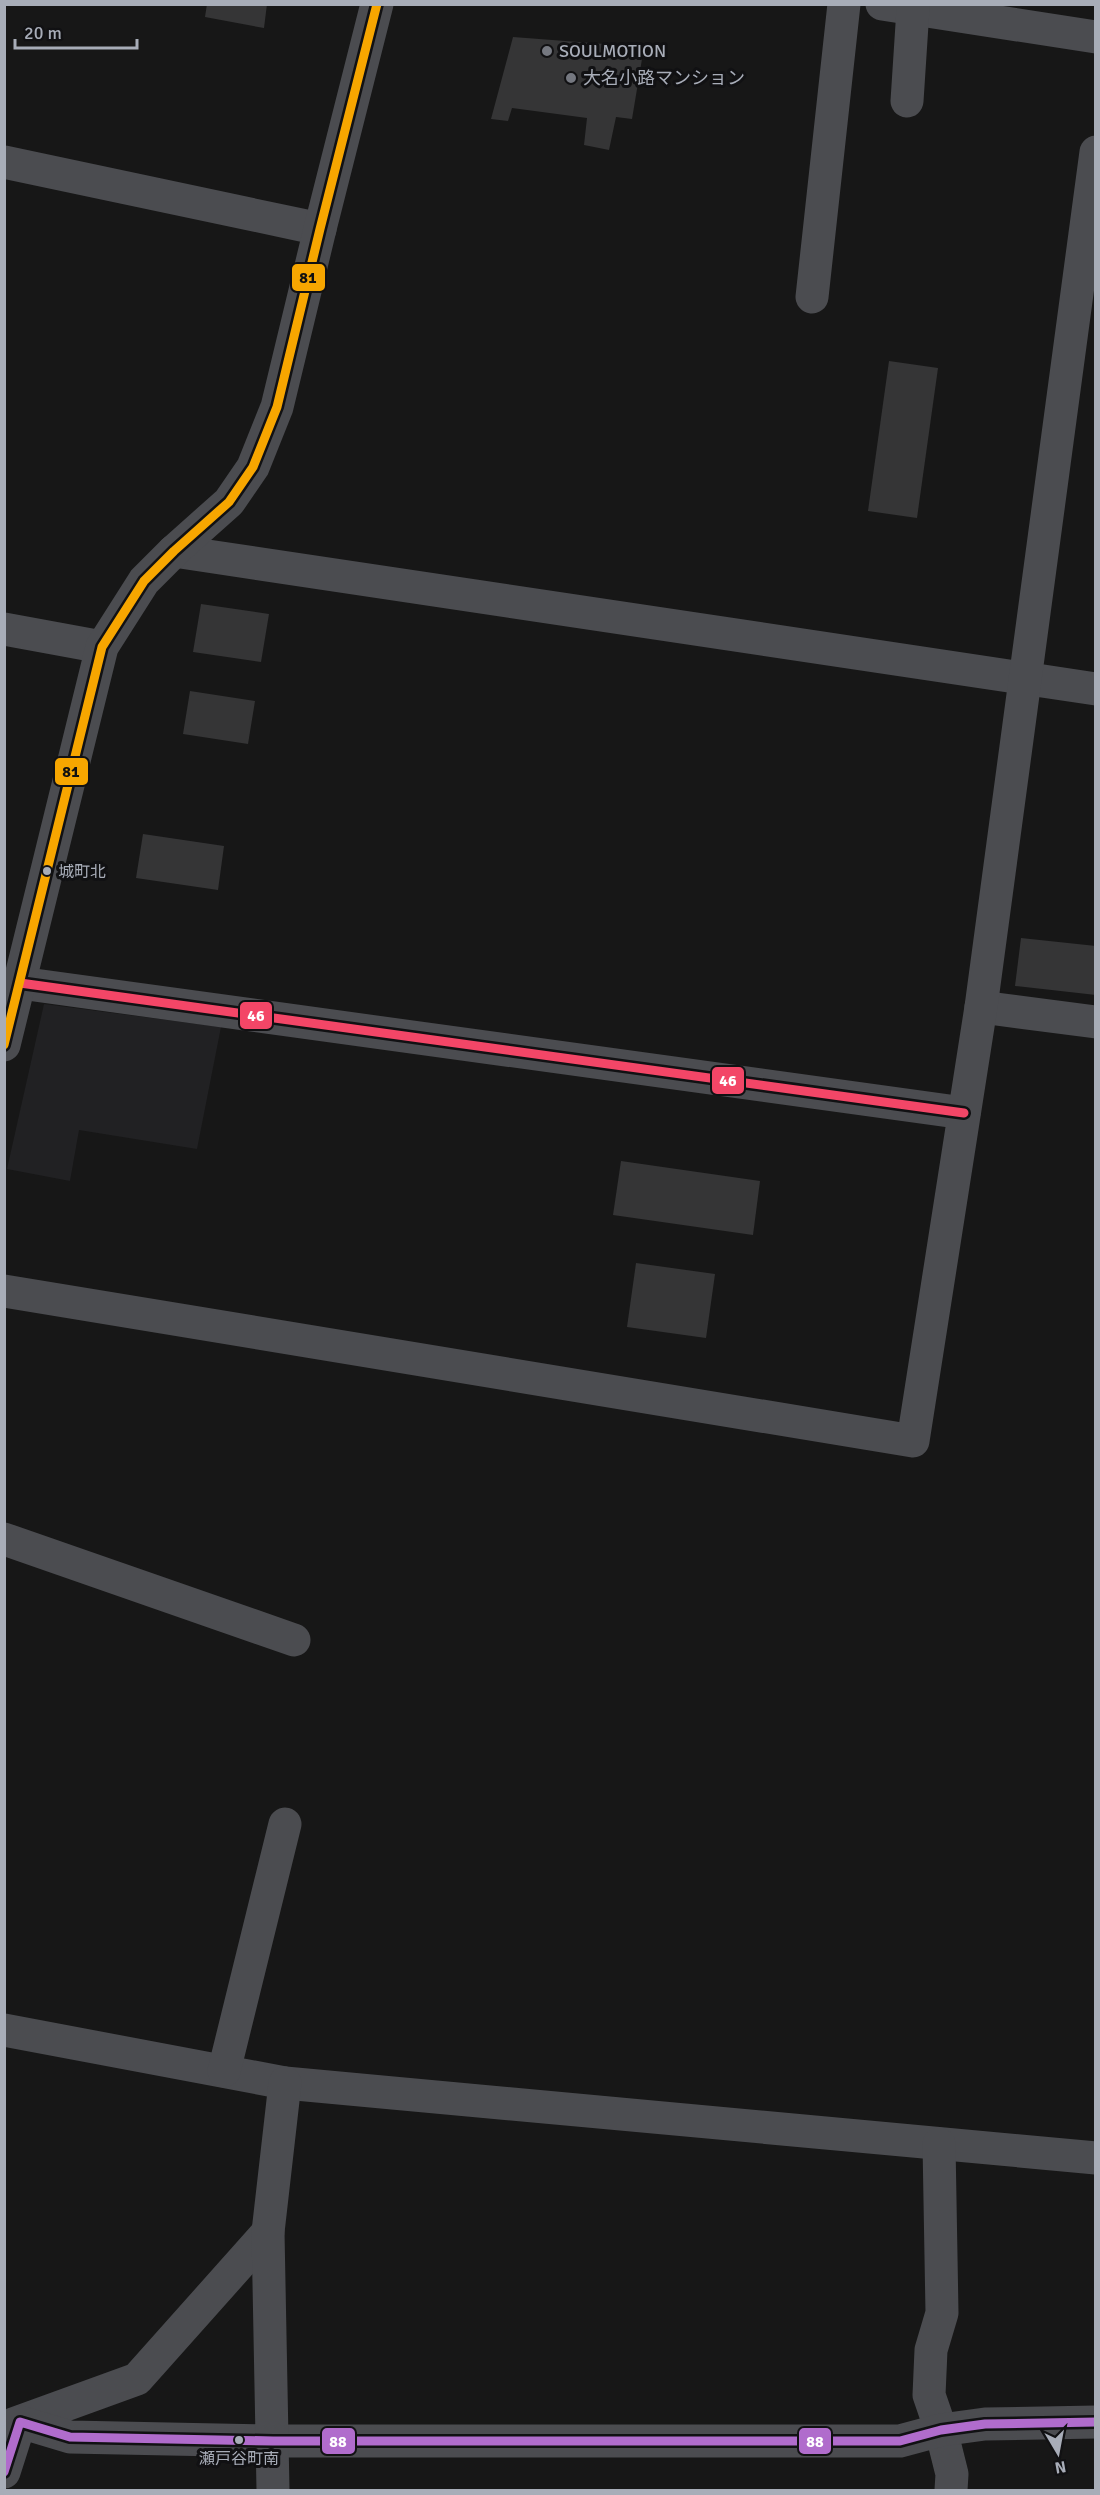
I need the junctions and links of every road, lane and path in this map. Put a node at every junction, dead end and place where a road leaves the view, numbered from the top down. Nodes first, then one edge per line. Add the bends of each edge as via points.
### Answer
1 (377, 4) edge
2 (844, 4) edge
3 (882, 4) edge
4 (913, 9) junction
5 (1095, 37) edge
6 (907, 101) dead end
7 (1095, 152) edge
8 (4, 162) edge
9 (320, 229) junction
10 (812, 297) dead end
11 (174, 551) junction
12 (4, 629) edge
13 (102, 647) junction
14 (1024, 679) junction
15 (1095, 689) edge
16 (20, 983) junction
17 (981, 1007) junction
18 (1095, 1022) edge
19 (4, 1045) edge
20 (964, 1113) junction
21 (4, 1291) edge
22 (4, 1539) edge
23 (294, 1640) dead end
24 (285, 1824) dead end
25 (4, 2030) edge
26 (224, 2071) junction
27 (285, 2083) junction
28 (939, 2144) junction
29 (1095, 2158) edge
30 (268, 2232) junction
31 (1095, 2422) edge
32 (12, 2424) edge
33 (941, 2430) junction
34 (273, 2442) junction
35 (4, 2472) edge
36 (273, 2490) edge
37 (951, 2490) edge

1 - 9 street
2 - 10 street
3 - 4 street
4 - 5 street
4 - 6 street
7 - 14 street
8 - 9 street
9 - 11 street via 277,407 253,466 230,502
11 - 13 street via 144,581
11 - 14 street
12 - 13 street
13 - 16 street
14 - 15 street
14 - 17 street
16 - 19 street
16 - 20 street
17 - 18 street
17 - 20 street
20 - 21 street via 913,1442
22 - 23 street
24 - 26 street
25 - 26 street
26 - 27 street
27 - 28 street
27 - 30 street
28 - 29 street
28 - 33 street via 942,2313 931,2350 929,2395
30 - 32 street via 137,2379
30 - 34 street
31 - 33 street via 985,2424
32 - 34 street via 70,2437
32 - 35 street
33 - 34 street via 900,2441
33 - 37 street via 952,2474
34 - 36 street

